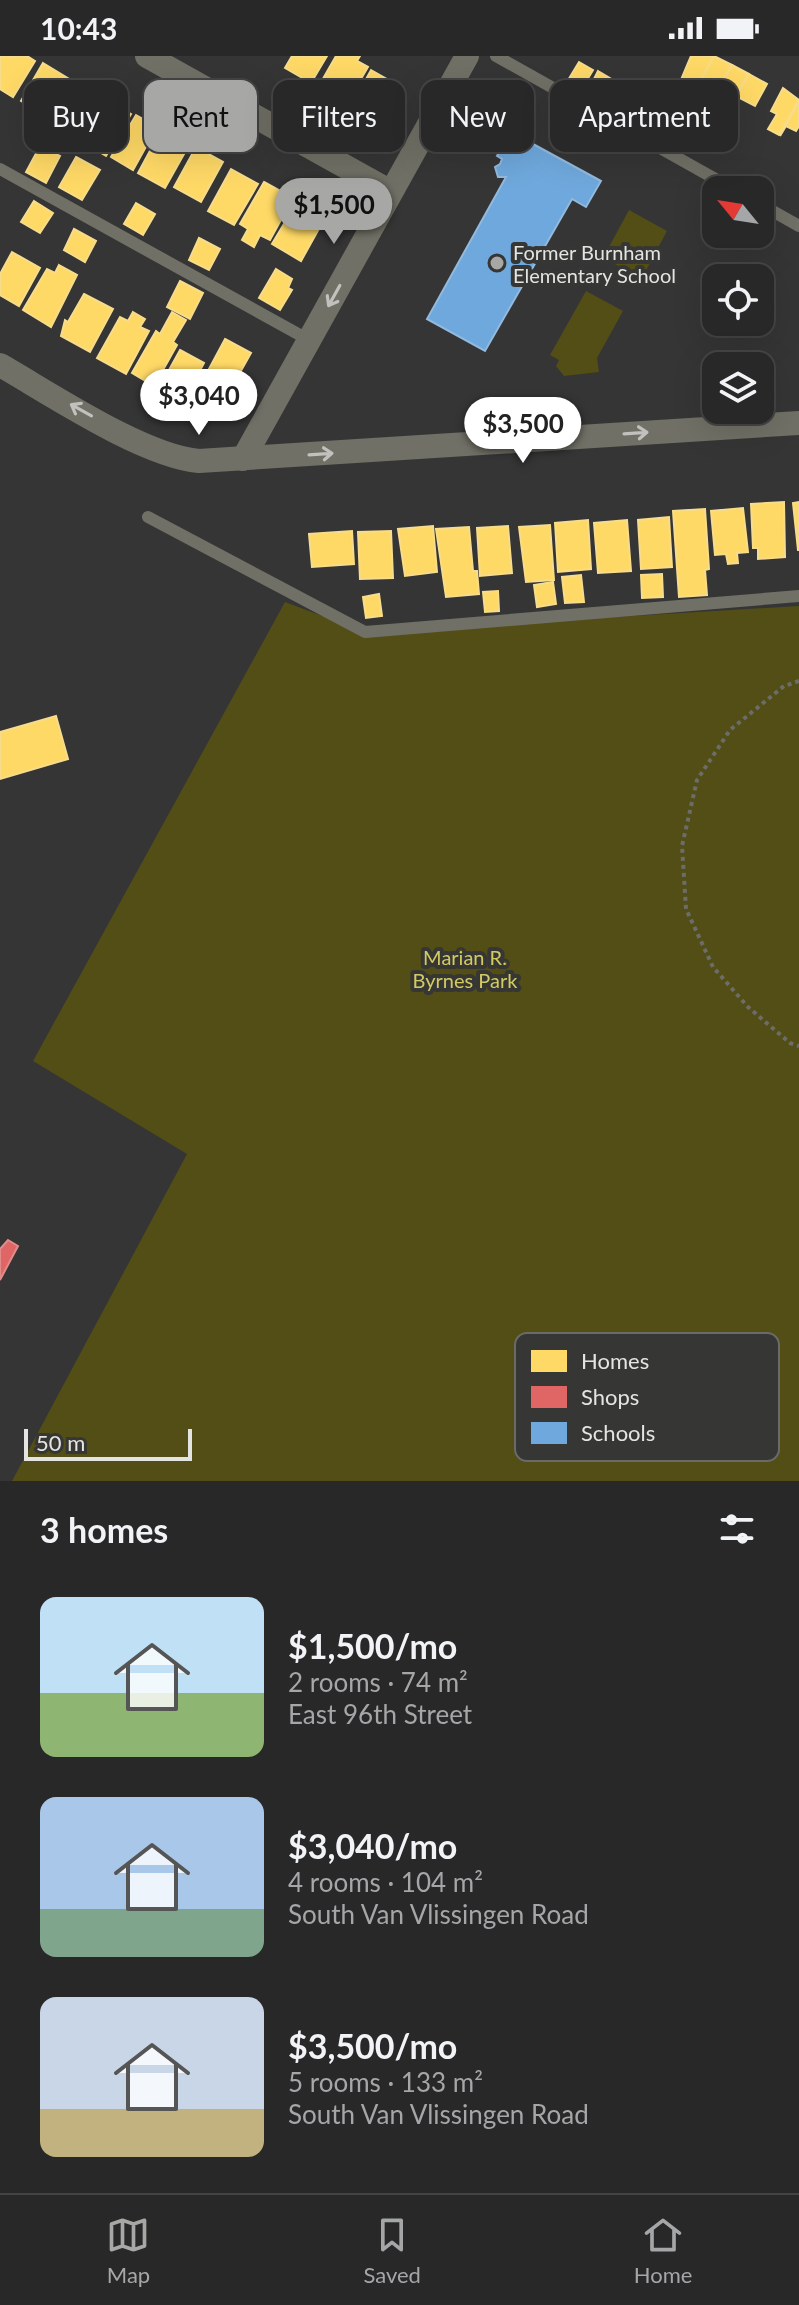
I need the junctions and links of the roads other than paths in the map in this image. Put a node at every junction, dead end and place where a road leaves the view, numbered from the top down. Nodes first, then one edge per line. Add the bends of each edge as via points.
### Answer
1 (147, 56) edge
2 (467, 56) edge
3 (496, 56) edge
4 (0, 169) edge
5 (710, 176) edge
6 (391, 192) junction
7 (774, 212) edge
8 (799, 226) edge
9 (309, 340) junction
10 (0, 365) edge
11 (799, 423) edge
12 (243, 459) junction
13 (148, 517) dead end
14 (799, 596) edge

1 - 6 street
2 - 6 street
3 - 5 lane
4 - 9 lane
6 -> 9 street
7 - 8 lane
9 - 12 street
12 -> 10 street via 180,459
12 -> 11 street
13 - 14 lane via 365,632

